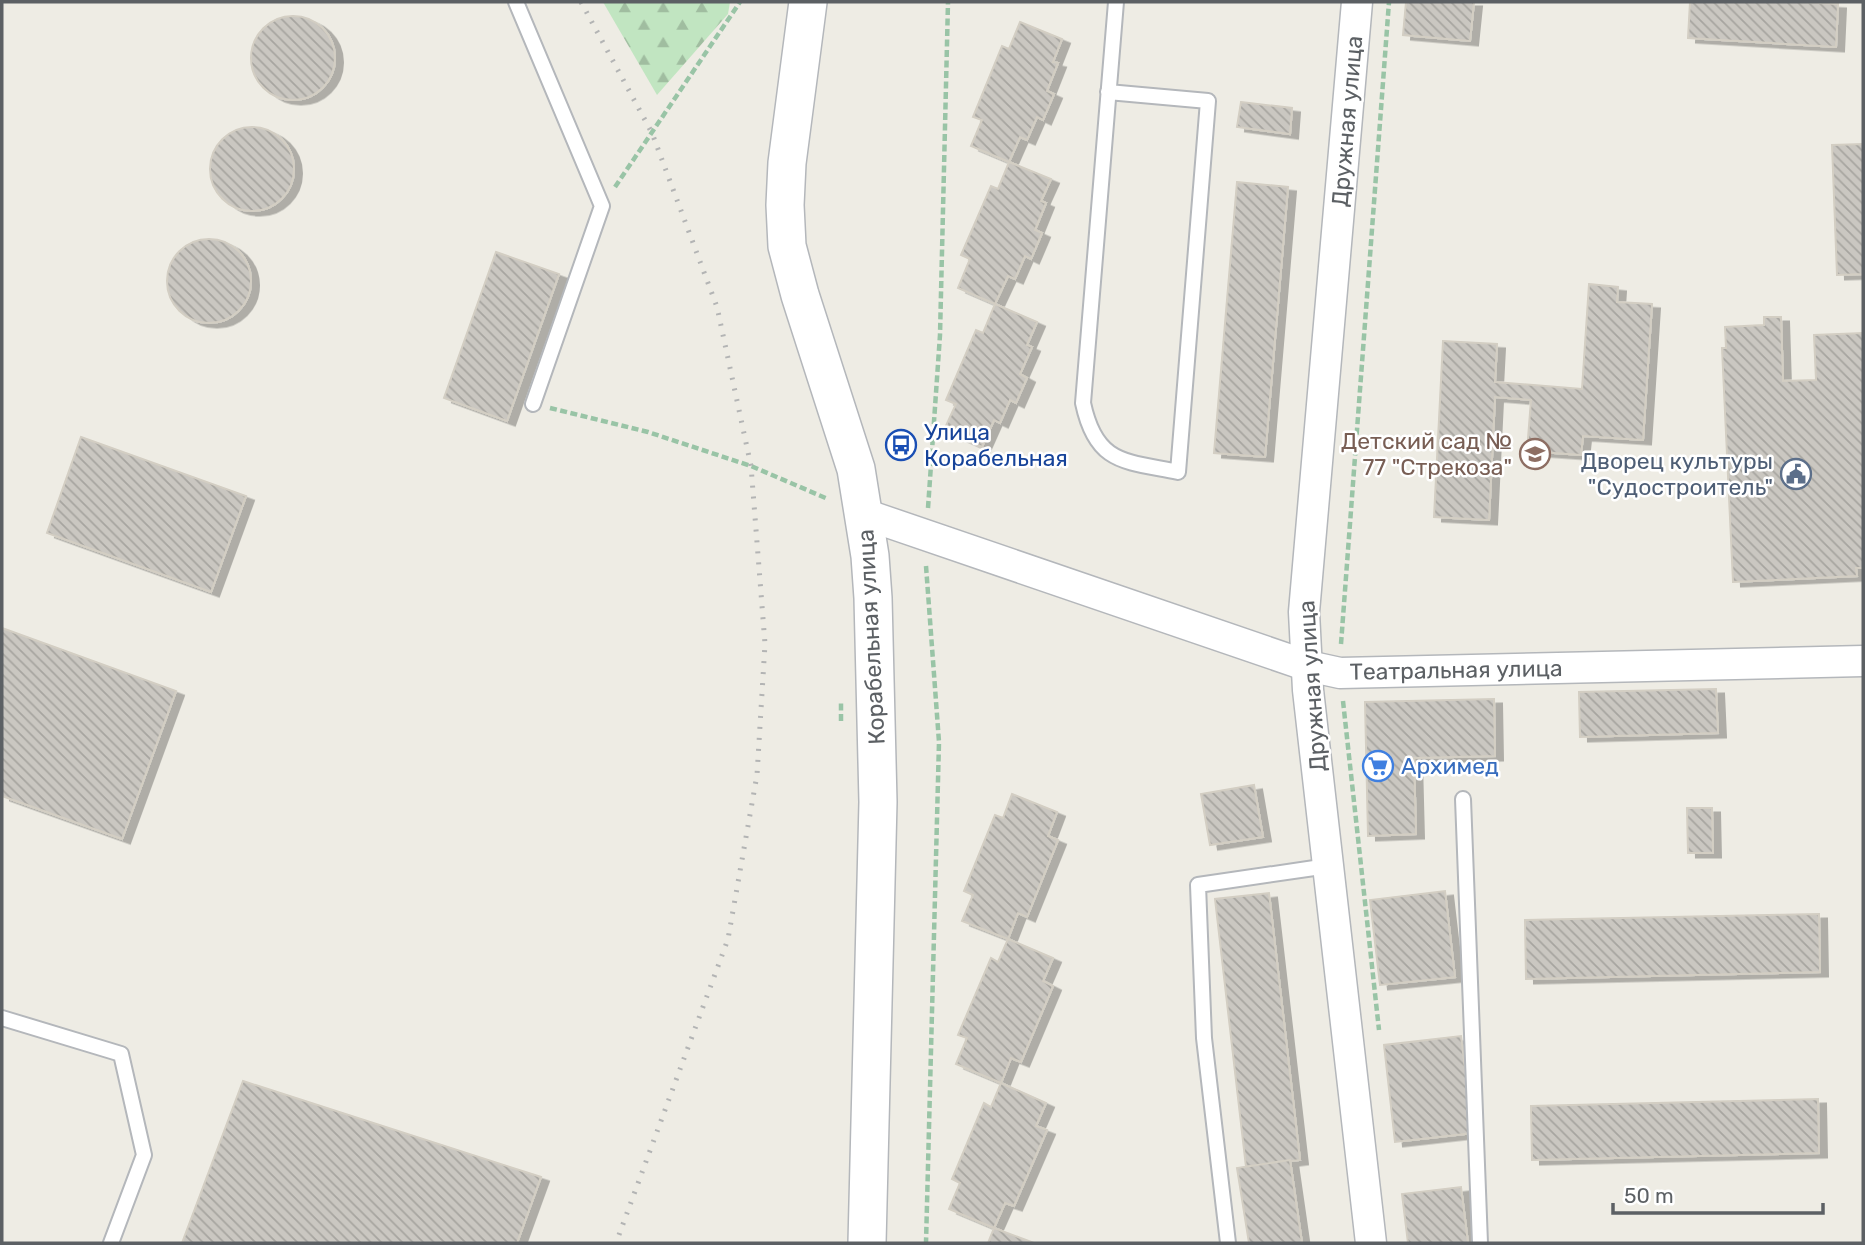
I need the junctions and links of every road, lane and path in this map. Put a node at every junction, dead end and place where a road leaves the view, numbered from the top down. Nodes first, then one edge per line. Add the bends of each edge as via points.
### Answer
1 (516, 2) edge
2 (740, 2) edge
3 (808, 2) edge
4 (948, 2) edge
5 (1115, 2) edge
6 (1357, 2) edge
7 (1389, 2) edge
8 (1108, 92) junction
9 (602, 206) junction
10 (533, 404) joint
11 (864, 514) junction
12 (926, 536) junction
13 (1863, 661) edge
14 (1308, 666) junction
15 (1340, 673) junction
16 (1463, 799) dead end
17 (1328, 866) junction
18 (2, 1018) edge
19 (1379, 1035) dead end
20 (111, 1243) edge
21 (867, 1243) edge
22 (926, 1243) edge
23 (1228, 1243) edge
24 (1371, 1243) edge
25 (1480, 1243) edge

1 - 9 lane
2 - 9 path
3 - 11 street, Корабельная улица via 787,163 787,246 853,458
4 - 12 path via 940,335
5 - 8 lane
6 - 14 street, Дружная улица via 1304,612
7 - 15 path
8 - 8 lane via 1208,101 1178,472 1131,462 1100,446 1088,428 1083,403
9 - 10 lane
10 - 11 path via 648,432 751,466
11 - 12 street, Театральная улица
11 - 21 street, Корабельная улица via 873,598 878,802
12 - 14 street, Театральная улица
12 - 22 path via 939,742
13 - 15 street, Театральная улица
14 - 15 street, Театральная улица
14 - 17 street, Дружная улица
15 - 19 path
16 - 25 lane
17 - 23 lane via 1198,885 1204,1038
17 - 24 street, Дружная улица
18 - 20 lane via 121,1054 144,1155

